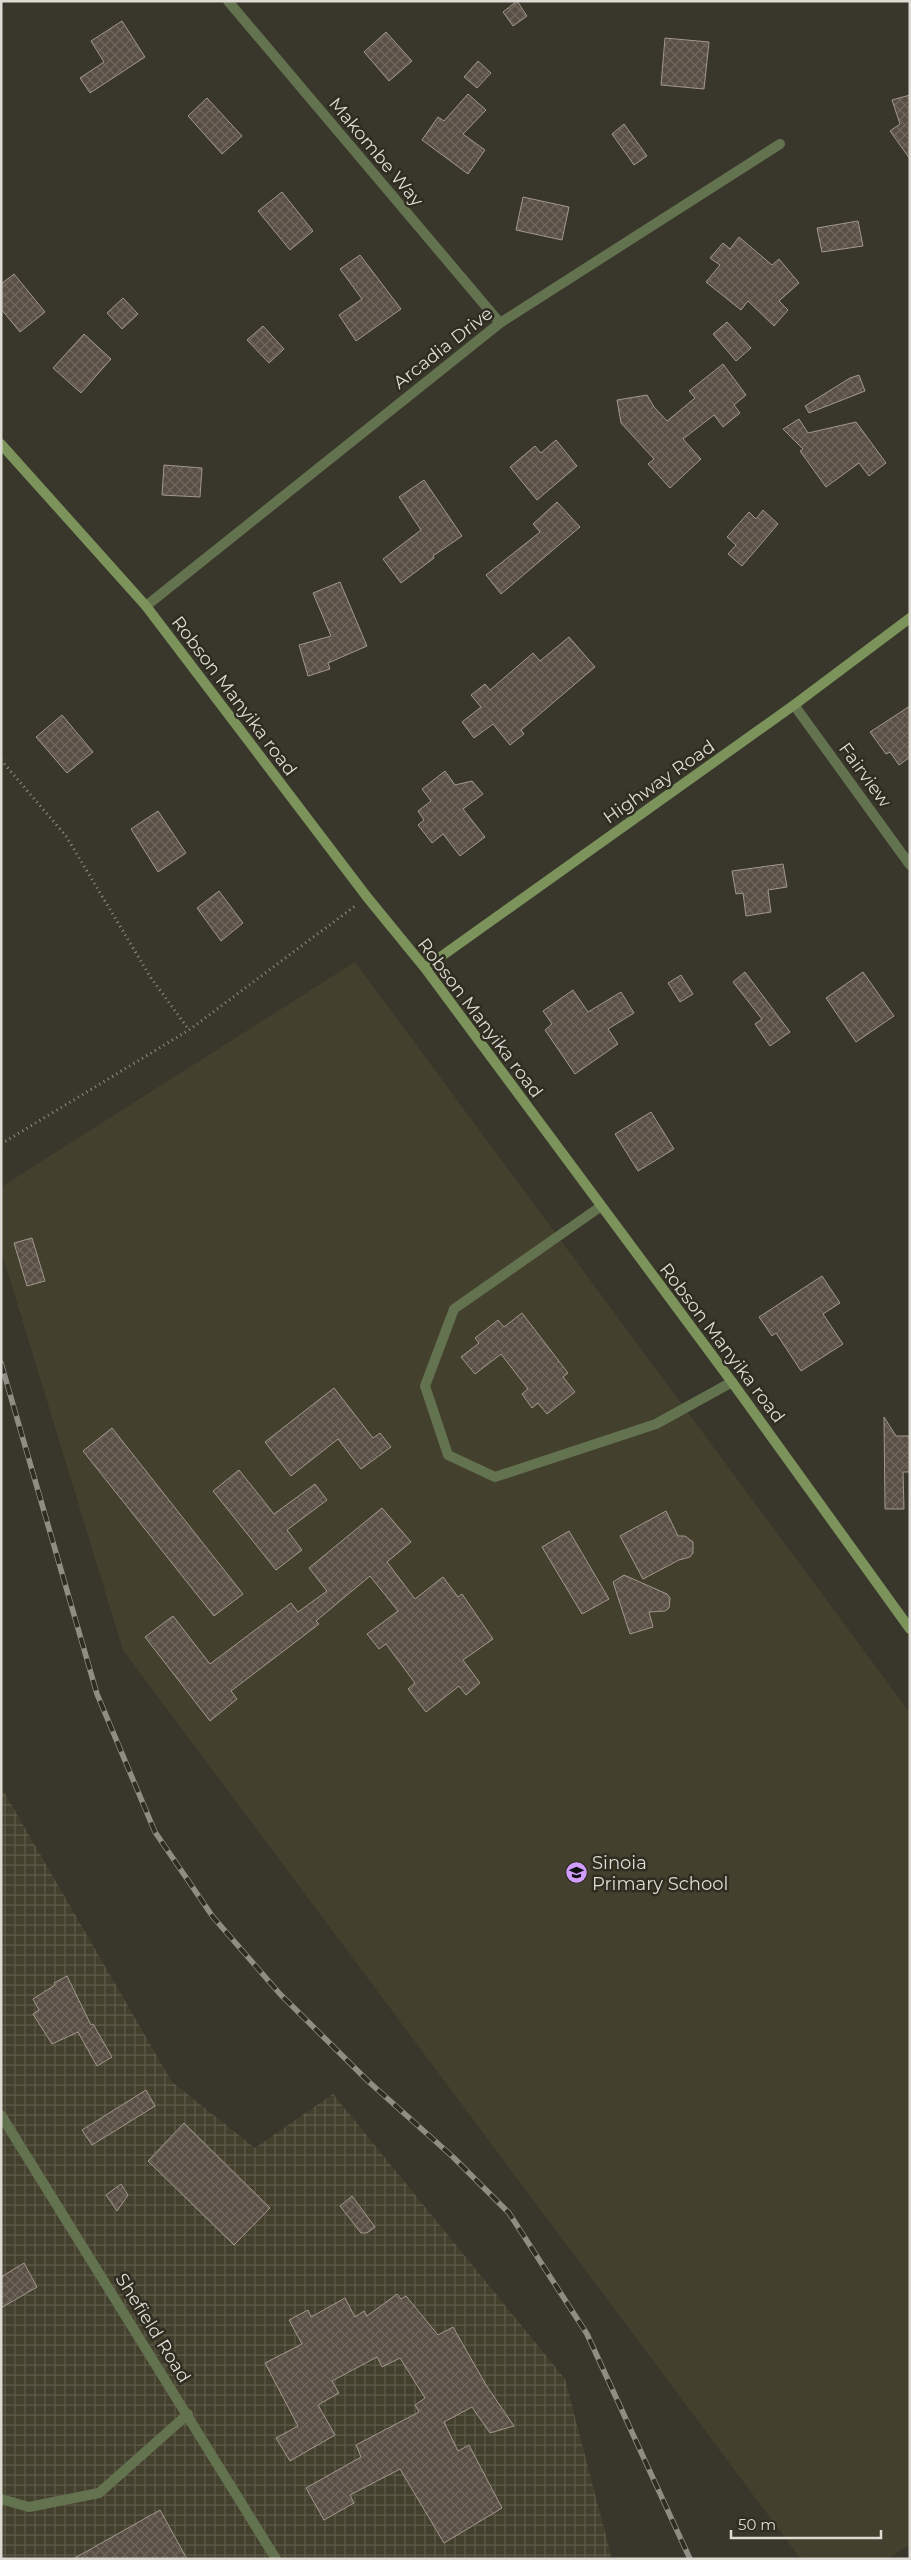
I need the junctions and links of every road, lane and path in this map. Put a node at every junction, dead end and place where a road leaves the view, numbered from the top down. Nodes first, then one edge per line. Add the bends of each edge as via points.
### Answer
1 (228, 1) edge
2 (780, 144) dead end
3 (500, 323) junction
4 (1, 444) edge
5 (146, 606) junction
6 (910, 618) edge
7 (794, 705) junction
8 (1, 760) edge
9 (910, 865) edge
10 (367, 897) junction
11 (425, 968) junction
12 (189, 1030) junction
13 (1, 1144) edge
14 (600, 1207) junction
15 (732, 1382) junction
16 (910, 1629) edge
17 (1, 2115) edge
18 (188, 2414) junction
19 (1, 2499) edge
20 (276, 2559) edge

1 - 3 street, Makombe Way
2 - 3 street, Arcadia Drive
3 - 5 street, Arcadia Drive
4 - 5 street, Robson Manyika road
5 - 10 street, Robson Manyika road
6 - 7 street, Highway Road
7 - 9 street, Fairview
7 - 11 street, Highway Road
8 - 12 path via 66,836 151,978
10 - 11 street, Robson Manyika road
10 - 12 path
11 - 14 street, Robson Manyika road
12 - 13 path
14 - 15 street, Robson Manyika road
14 - 15 street via 454,1309 425,1386 448,1455 495,1477 656,1424
15 - 16 street, Robson Manyika road
17 - 18 street, Shefield Road
18 - 19 street via 99,2493 29,2507
18 - 20 street, Shefield Road

